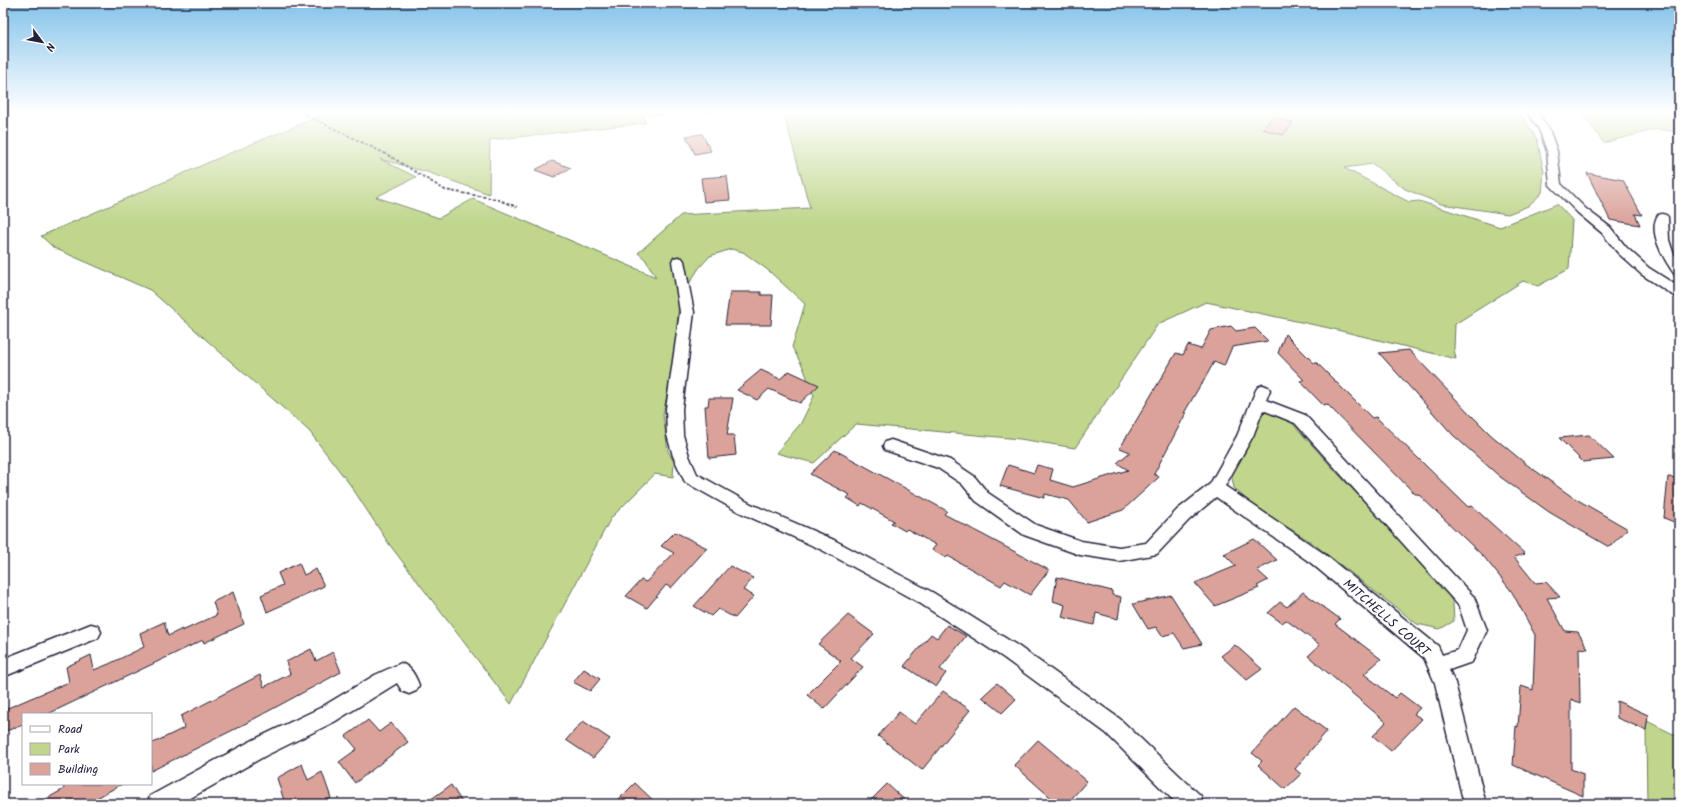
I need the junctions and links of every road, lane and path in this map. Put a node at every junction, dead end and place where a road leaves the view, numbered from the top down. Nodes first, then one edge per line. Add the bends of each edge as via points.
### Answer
1 (375, 149) edge
2 (1551, 149) edge
3 (517, 207) dead end
4 (1662, 217) dead end
5 (678, 261) dead end
6 (1679, 272) edge
7 (1679, 293) edge
8 (891, 446) dead end
9 (1216, 488) junction
10 (91, 632) dead end
11 (1437, 666) junction
12 (3, 668) edge
13 (409, 686) dead end
14 (158, 804) edge
15 (1194, 804) edge
16 (1475, 804) edge

1 - 3 path via 445,190 496,199
2 - 7 street via 1556,185 1577,207 1606,230 1622,250 1645,271
4 - 6 street via 1661,236 1671,262
5 - 15 street via 687,312 674,409 675,435 691,478 745,508 828,545 925,598 1011,652 1113,726
8 - 9 street via 944,464 968,480 982,497 1030,530 1080,548 1119,554 1151,548
9 - 11 street, MITCHELLS COURT via 1317,558 1431,652
9 - 11 street via 1245,436 1261,397 1300,419 1467,602 1477,630 1468,650 1464,656
10 - 12 street
11 - 16 street, MITCHELLS COURT via 1444,683
13 - 14 street via 401,672

